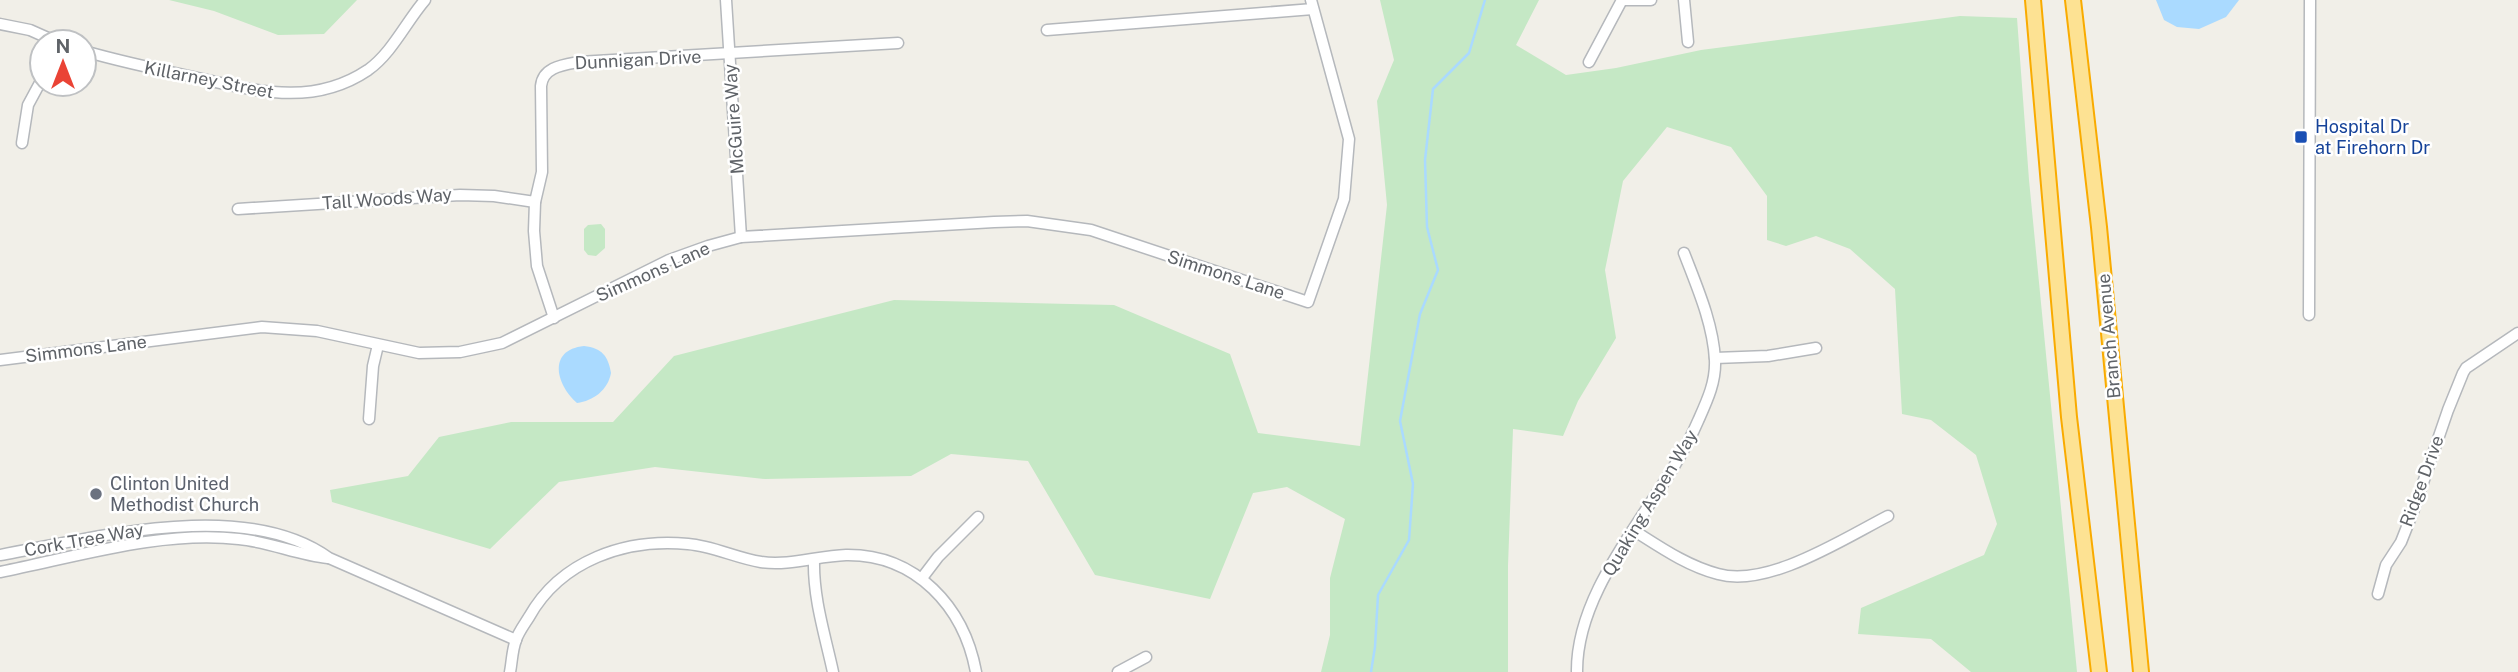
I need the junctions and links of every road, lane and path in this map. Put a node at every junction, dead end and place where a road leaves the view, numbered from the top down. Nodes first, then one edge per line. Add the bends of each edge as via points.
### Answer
1 (425, 0) edge
2 (726, 0) edge
3 (1622, 0) edge
4 (1651, 0) edge
5 (1684, 0) edge
6 (2033, 0) edge
7 (2073, 0) edge
8 (2310, 0) edge
9 (1312, 4) edge
10 (0, 23) edge
11 (28, 30) edge
12 (1047, 30) dead end
13 (1688, 42) dead end
14 (898, 43) dead end
15 (98, 55) edge
16 (730, 55) junction
17 (1588, 62) dead end
18 (32, 98) edge
19 (22, 143) dead end
20 (535, 202) junction
21 (238, 209) dead end
22 (741, 237) junction
23 (1684, 253) dead end
24 (2309, 315) dead end
25 (554, 318) junction
26 (2518, 334) edge
27 (378, 345) junction
28 (1816, 348) dead end
29 (1715, 358) junction
30 (0, 360) edge
31 (369, 419) dead end
32 (1888, 516) dead end
33 (978, 517) dead end
34 (1633, 530) junction
35 (0, 555) edge
36 (329, 558) junction
37 (814, 560) junction
38 (0, 572) edge
39 (922, 579) junction
40 (2378, 594) dead end
41 (516, 640) junction
42 (1146, 657) dead end
43 (510, 672) edge
44 (833, 672) edge
45 (976, 672) edge
46 (1118, 672) edge
47 (1577, 672) edge
48 (2099, 672) edge
49 (2141, 672) edge

1 - 15 street, Killarney Street via 377,62 321,90 272,94
2 - 16 street, McGuire Way
3 - 4 street
3 - 17 street
5 - 13 street
6 - 48 highway via 2069,417
7 - 49 highway, Branch Avenue
8 - 24 street
9 - 12 street
9 - 22 street, Simmons Lane via 1349,139 1344,199 1308,302 1091,230 1027,221
10 - 11 street
14 - 16 street, Dunnigan Drive
16 - 20 street, Dunnigan Drive via 579,62 549,71 541,86 542,172
16 - 22 street, McGuire Way
18 - 19 street
20 - 21 street, Tall Woods Way via 460,195
20 - 25 street, Dunnigan Drive via 537,266
22 - 25 street, Simmons Lane via 669,260
23 - 29 street, Quaking Aspen Way via 1710,327
25 - 27 street, Simmons Lane via 502,343 460,352
26 - 40 street, Ridge Drive via 2466,368
27 - 30 street, Simmons Lane via 317,331 262,327
27 - 31 street
28 - 29 street
29 - 34 street, Quaking Aspen Way via 1710,395 1690,441
32 - 34 street via 1793,564 1737,578 1693,566
33 - 39 street via 937,557
34 - 47 street, Quaking Aspen Way via 1600,585 1582,629
35 - 36 street, Cork Tree Way via 165,526 204,526 275,535 312,546
36 - 38 street, Cork Tree Way via 240,539 203,537 136,544
36 - 41 street, Cork Tree Way
37 - 39 street via 863,556 886,561
37 - 41 street via 760,562 691,544 661,543 601,553 559,580 537,603
37 - 44 street via 819,614
39 - 45 street via 961,624
41 - 43 street
42 - 46 street

